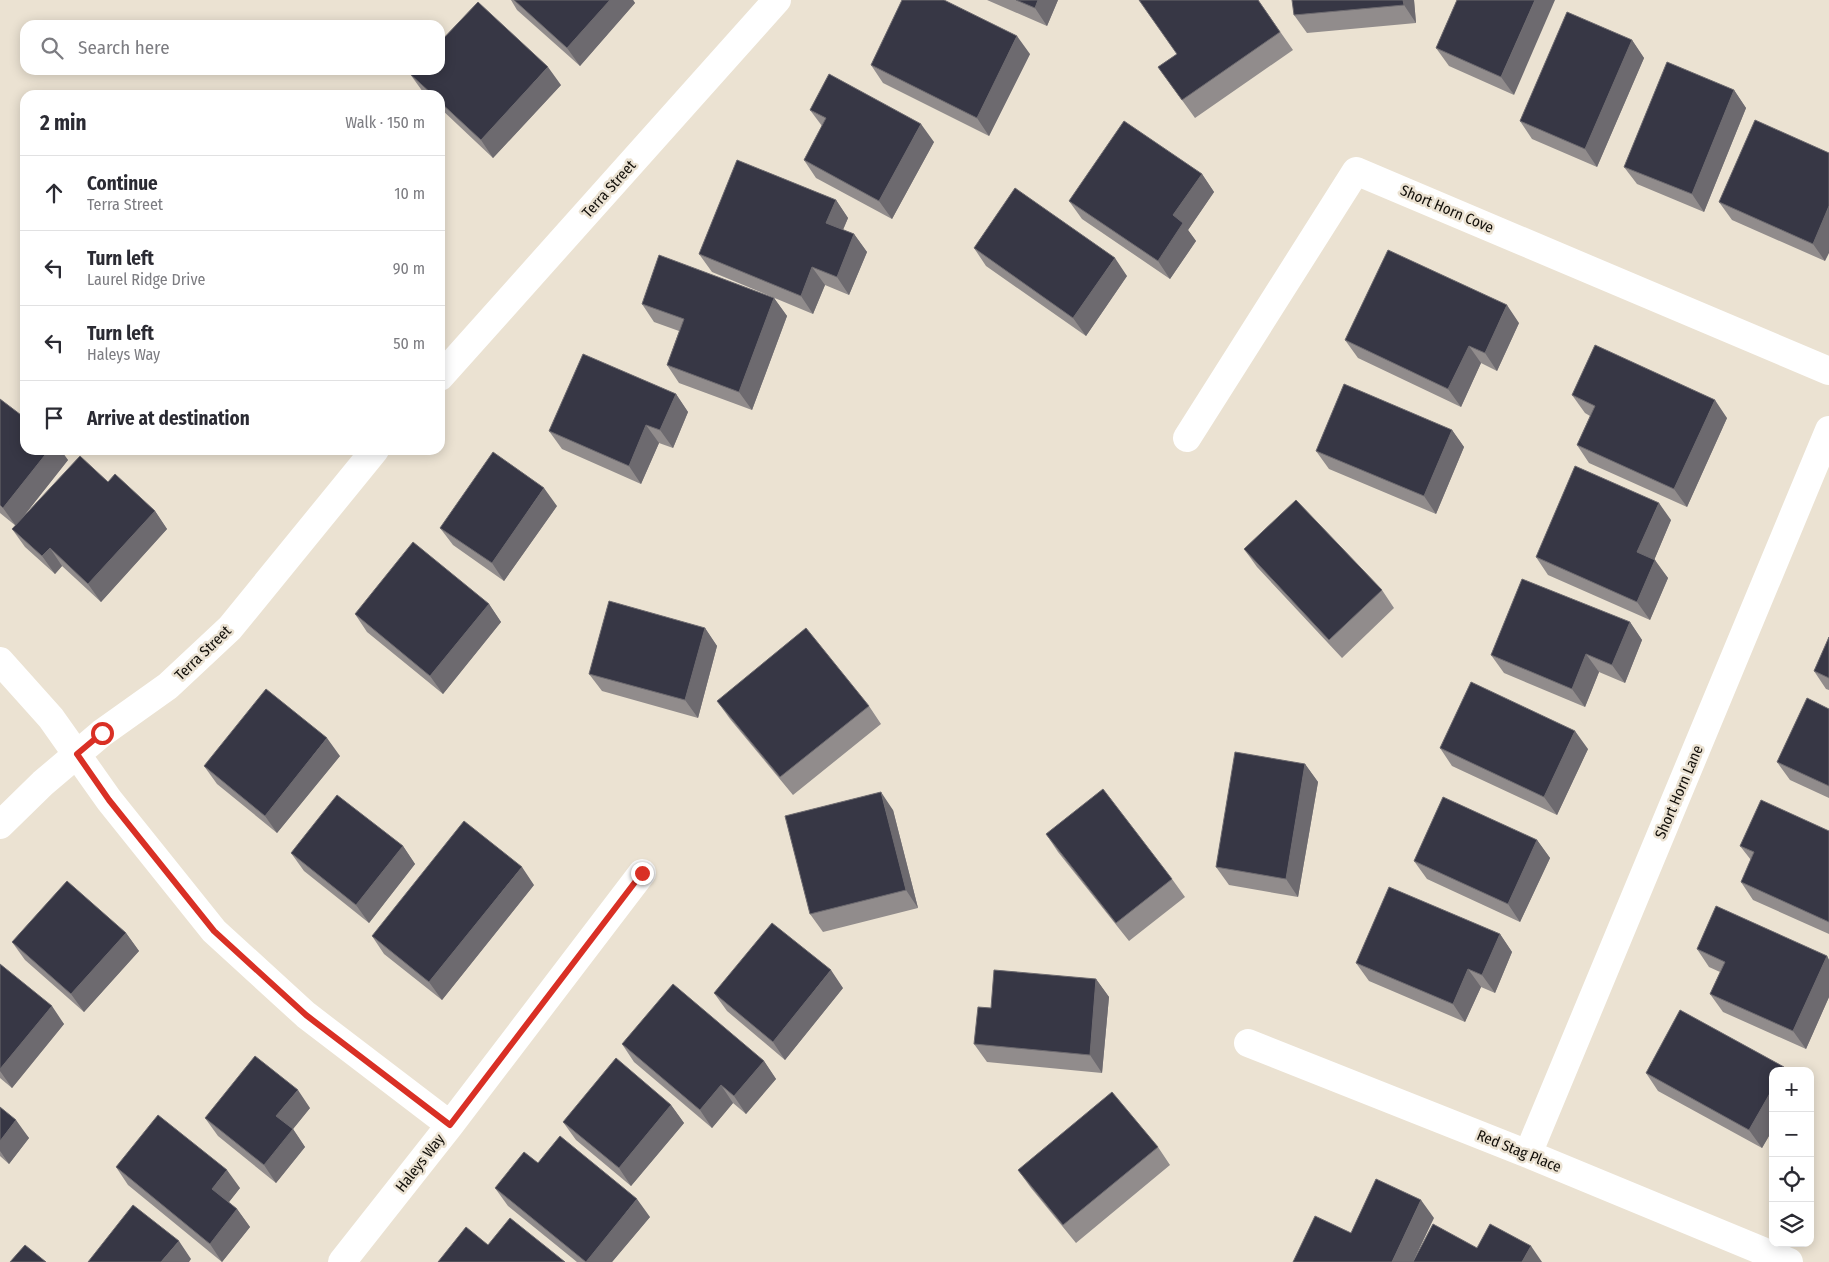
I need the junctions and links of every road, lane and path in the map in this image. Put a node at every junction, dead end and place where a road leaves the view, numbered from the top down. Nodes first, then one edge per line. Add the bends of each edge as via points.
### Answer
1 (777, 0) edge
2 (445, 371) edge
3 (1829, 371) edge
4 (1829, 430) edge
5 (1186, 438) dead end
6 (371, 455) edge
7 (0, 661) edge
8 (77, 754) junction
9 (0, 825) edge
10 (642, 873) dead end
11 (1248, 1043) dead end
12 (450, 1125) junction
13 (1528, 1154) junction
14 (342, 1262) edge
15 (1789, 1262) edge

1 - 2 street, Terra Street
3 - 5 street, Short Horn Cove via 1356,171
4 - 13 street, Short Horn Lane
6 - 8 street, Terra Street via 230,628 168,686
7 - 8 street via 51,718
8 - 9 street, Terra Street
8 - 12 street via 109,800 214,931 306,1015
10 - 12 street, Haleys Way
11 - 13 street, Red Stag Place
12 - 14 street, Haleys Way
13 - 15 street, Red Stag Place

